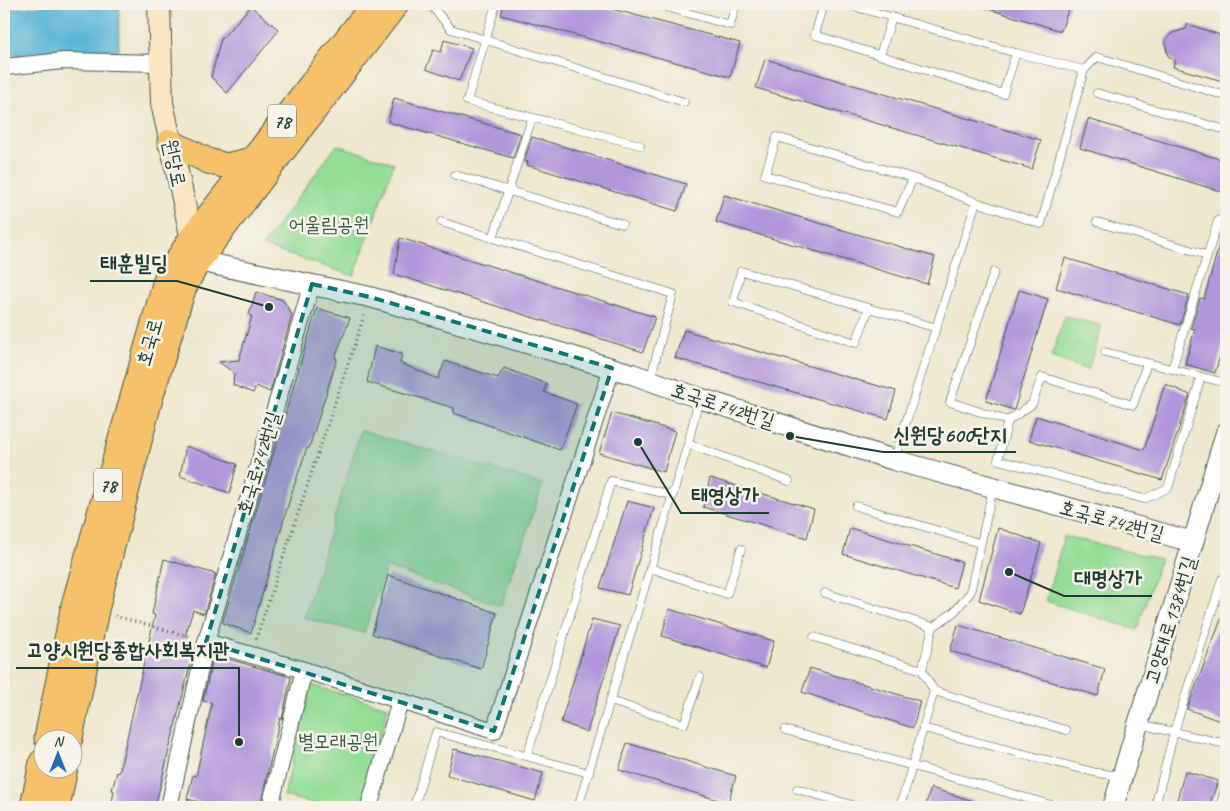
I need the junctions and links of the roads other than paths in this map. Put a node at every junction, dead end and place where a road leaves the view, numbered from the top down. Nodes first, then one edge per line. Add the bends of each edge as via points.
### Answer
1 (159, 4) edge
2 (374, 4) edge
3 (396, 4) edge
4 (430, 4) edge
5 (496, 4) edge
6 (656, 4) edge
7 (736, 4) edge
8 (824, 4) edge
9 (846, 4) edge
10 (892, 17) junction
11 (486, 39) junction
12 (1016, 53) junction
13 (880, 55) junction
14 (161, 63) junction
15 (4, 68) edge
16 (1084, 70) junction
17 (1097, 93) dead end
18 (1226, 96) edge
19 (684, 102) dead end
20 (532, 118) junction
21 (1226, 130) edge
22 (170, 142) junction
23 (640, 146) dead end
24 (252, 160) junction
25 (455, 175) dead end
26 (913, 178) junction
27 (509, 191) junction
28 (976, 202) junction
29 (1226, 217) edge
30 (441, 222) dead end
31 (1098, 222) dead end
32 (622, 224) dead end
33 (493, 238) junction
34 (194, 250) junction
35 (1207, 256) junction
36 (994, 272) dead end
37 (312, 284) junction
38 (869, 308) junction
39 (937, 328) junction
40 (1105, 352) dead end
41 (1147, 363) junction
42 (612, 368) junction
43 (1172, 369) junction
44 (1202, 377) junction
45 (650, 380) junction
46 (1226, 383) edge
47 (699, 398) junction
48 (1008, 421) junction
49 (1226, 433) edge
50 (688, 444) junction
51 (894, 460) junction
52 (789, 481) dead end
53 (992, 488) junction
54 (672, 495) junction
55 (856, 506) dead end
56 (1193, 542) junction
57 (980, 543) junction
58 (741, 548) dead end
59 (650, 568) junction
60 (1226, 580) edge
61 (825, 593) dead end
62 (933, 627) junction
63 (814, 637) dead end
64 (206, 642) junction
65 (304, 670) junction
66 (922, 670) junction
67 (700, 677) dead end
68 (934, 691) junction
69 (400, 701) junction
70 (610, 701) junction
71 (1138, 724) junction
72 (49, 728) edge
73 (72, 728) edge
74 (923, 728) junction
75 (785, 730) dead end
76 (1066, 730) dead end
77 (1174, 732) junction
78 (1226, 744) edge
79 (527, 756) junction
80 (912, 767) junction
81 (589, 773) junction
82 (1123, 777) junction
83 (39, 778) edge
84 (63, 778) edge
85 (1226, 786) edge
86 (797, 789) dead end
87 (1056, 806) edge
88 (33, 807) edge
89 (57, 807) edge
90 (169, 807) edge
91 (270, 807) edge
92 (369, 807) edge
93 (414, 807) edge
94 (578, 807) edge
95 (859, 807) edge
96 (900, 807) edge
97 (1113, 807) edge
98 (1155, 807) edge
99 (1220, 807) edge

1 - 14 main road, 원당로
2 - 24 main road, 호국로 / 78
3 - 34 main road, 호국로 / 78
4 - 11 lane via 451,29
5 - 11 lane
6 - 7 lane via 730,25
8 - 13 lane via 815,35
9 - 10 lane
10 - 12 lane
10 - 13 lane
11 - 19 lane
11 - 20 lane via 467,101
12 - 13 lane via 1003,94
12 - 16 lane
14 - 15 street via 63,60
14 - 22 main road, 원당로 via 162,103
16 - 18 lane via 1097,57
16 - 28 lane via 1041,224
17 - 21 lane
20 - 23 lane
20 - 27 lane
22 - 24 main road via 208,161 227,166
22 - 34 main road, 원당로
24 - 34 main road, 호국로 / 78
25 - 27 lane
26 - 26 lane via 898,212 765,176 777,137
26 - 28 lane
27 - 32 lane
27 - 33 lane
28 - 39 lane
29 - 35 lane via 1218,221
30 - 33 lane
31 - 35 lane
33 - 45 lane via 673,294
34 - 37 street, 호국로742번길
34 - 72 main road, 호국로 / 78 via 167,277 74,605
34 - 73 main road, 호국로 / 78 via 149,402 96,610
35 - 43 lane
36 - 48 lane via 950,402
37 - 42 street, 호국로742번길 via 370,297
37 - 64 street, 호국로742번길
38 - 38 lane via 856,343 733,302 741,271
38 - 39 lane
39 - 51 lane
40 - 41 lane
41 - 43 lane
41 - 48 lane via 1133,405 1042,377 1032,404
42 - 45 street, 호국로742번길
42 - 69 street via 494,731
43 - 44 lane
44 - 46 lane
44 - 48 lane via 1168,488 1144,500 998,460
45 - 47 street, 호국로742번길
47 - 50 lane
47 - 51 street, 호국로742번길
49 - 56 street, 고양대로1384번길
50 - 52 lane
50 - 54 lane
51 - 53 street, 호국로742번길
53 - 56 street, 호국로742번길
53 - 57 lane
54 - 59 lane
54 - 79 lane via 611,481
55 - 57 lane
56 - 71 street, 고양대로1384번길
57 - 62 lane via 970,593 954,612
58 - 59 lane via 727,594
59 - 70 lane
60 - 77 lane via 1222,579
61 - 62 lane
62 - 66 lane
63 - 66 lane
64 - 65 street
64 - 90 street, 호국로742번길
65 - 69 street
65 - 91 street
66 - 68 lane
67 - 70 lane via 684,724
68 - 74 lane
68 - 76 lane
69 - 92 street
70 - 81 lane
71 - 77 lane
71 - 82 street, 고양대로1384번길
74 - 80 lane
74 - 82 lane
75 - 80 lane
77 - 78 lane
77 - 98 lane
79 - 81 lane
79 - 93 lane via 436,732
80 - 87 lane
80 - 96 lane
81 - 94 lane
82 - 97 street, 고양대로1384번길
83 - 88 main road
84 - 89 main road
85 - 99 lane
86 - 95 lane

